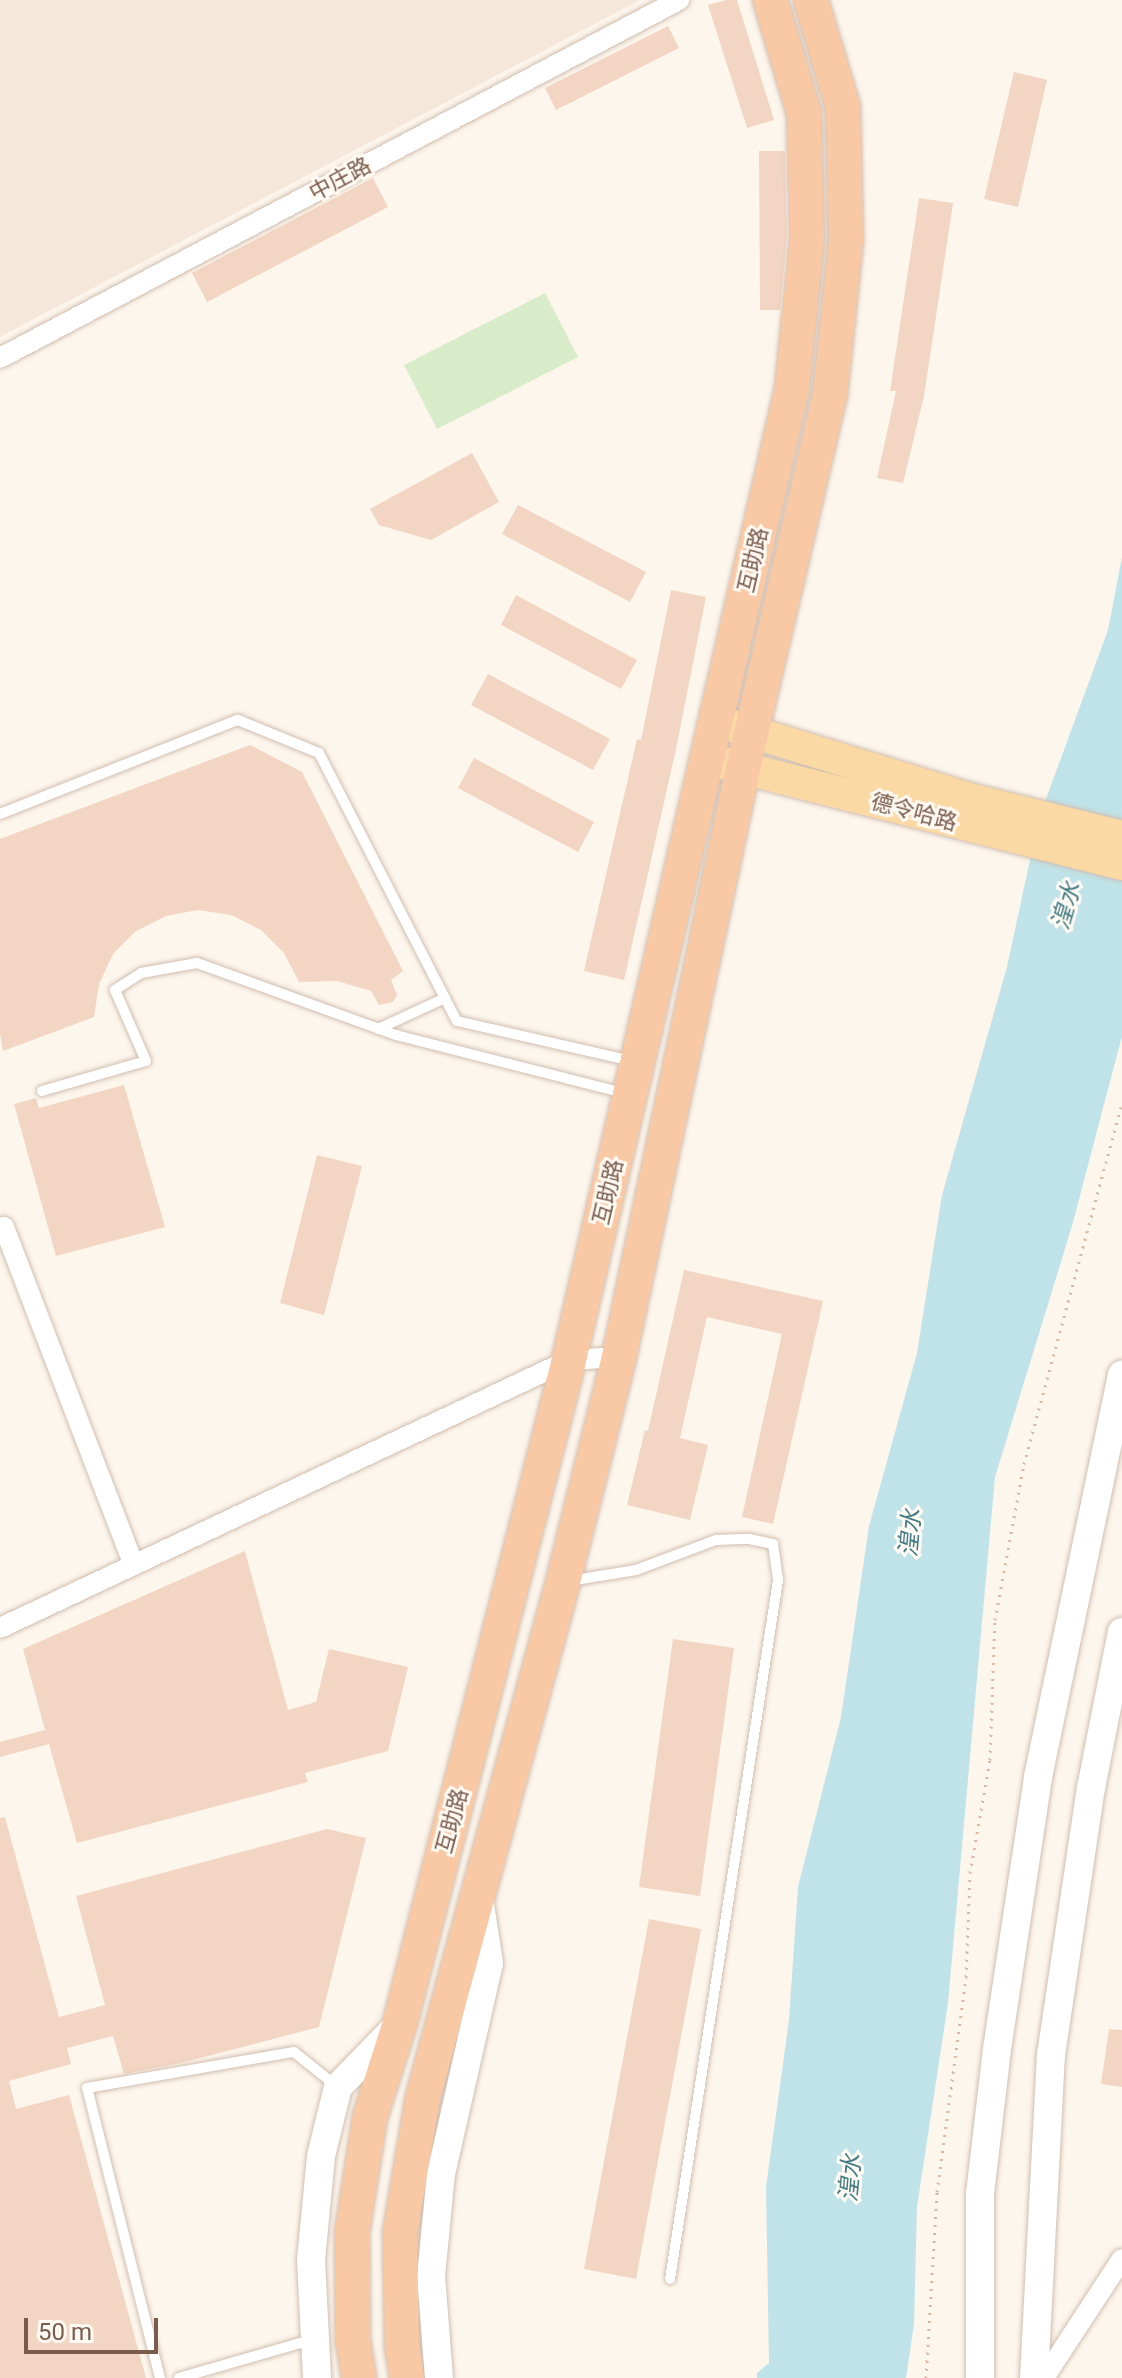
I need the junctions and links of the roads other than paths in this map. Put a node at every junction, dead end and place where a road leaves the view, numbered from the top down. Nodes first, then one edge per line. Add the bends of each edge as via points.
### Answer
1 (679, 0) edge
2 (770, 0) edge
3 (811, 0) edge
4 (0, 358) edge
5 (716, 721) junction
6 (751, 729) junction
7 (707, 759) junction
8 (743, 768) junction
9 (971, 813) junction
10 (0, 814) edge
11 (1122, 837) edge
12 (1122, 864) edge
13 (445, 998) junction
14 (378, 1029) junction
15 (634, 1078) junction
16 (42, 1091) dead end
17 (1, 1225) edge
18 (619, 1357) junction
19 (569, 1360) junction
20 (1122, 1375) edge
21 (134, 1565) junction
22 (563, 1582) junction
23 (0, 1628) edge
24 (1122, 1632) edge
25 (479, 1895) junction
26 (400, 2023) junction
27 (338, 2087) junction
28 (1122, 2259) edge
29 (670, 2279) dead end
30 (313, 2339) junction
31 (160, 2378) edge
32 (179, 2378) edge
33 (317, 2378) edge
34 (359, 2378) edge
35 (407, 2378) edge
36 (439, 2378) edge
37 (980, 2378) edge
38 (1034, 2378) edge
39 (1044, 2378) edge

1 - 4 street, 中庄路
2 - 5 highway, 互助路 via 804,113 807,238 792,389
3 - 6 highway, 互助路 via 843,107 846,239 830,395
5 - 6 main road, 德令哈路
5 - 7 highway, 互助路
6 - 8 highway, 互助路
6 - 9 main road, 德令哈路
7 - 8 main road, 德令哈路
7 - 15 highway, 互助路
8 - 9 main road, 德令哈路
8 - 18 highway, 互助路
9 - 11 main road, 德令哈路
9 - 12 main road, 德令哈路
10 - 13 lane via 238,720 319,753
13 - 14 lane
13 - 15 lane via 457,1021
14 - 15 lane
14 - 16 lane via 197,963 141,973 115,990 146,1061
15 - 19 highway, 互助路
17 - 21 street
18 - 19 street
18 - 22 highway, 互助路
19 - 21 street
19 - 26 highway, 互助路
20 - 37 main road via 1038,1777 997,2049 980,2194
21 - 23 street
22 - 25 highway, 互助路
22 - 29 lane via 636,1570 716,1540 773,1544 778,1580
24 - 38 main road via 1091,1788 1051,2055
25 - 35 highway, 互助路 via 423,2097 400,2233
25 - 36 main road via 489,1963 441,2174 431,2277
26 - 27 main road
26 - 34 highway, 互助路 via 370,2117 352,2233 353,2342
27 - 30 main road via 321,2156 311,2260
27 - 31 lane via 294,2052 87,2088
28 - 39 street
30 - 32 lane
30 - 33 main road

